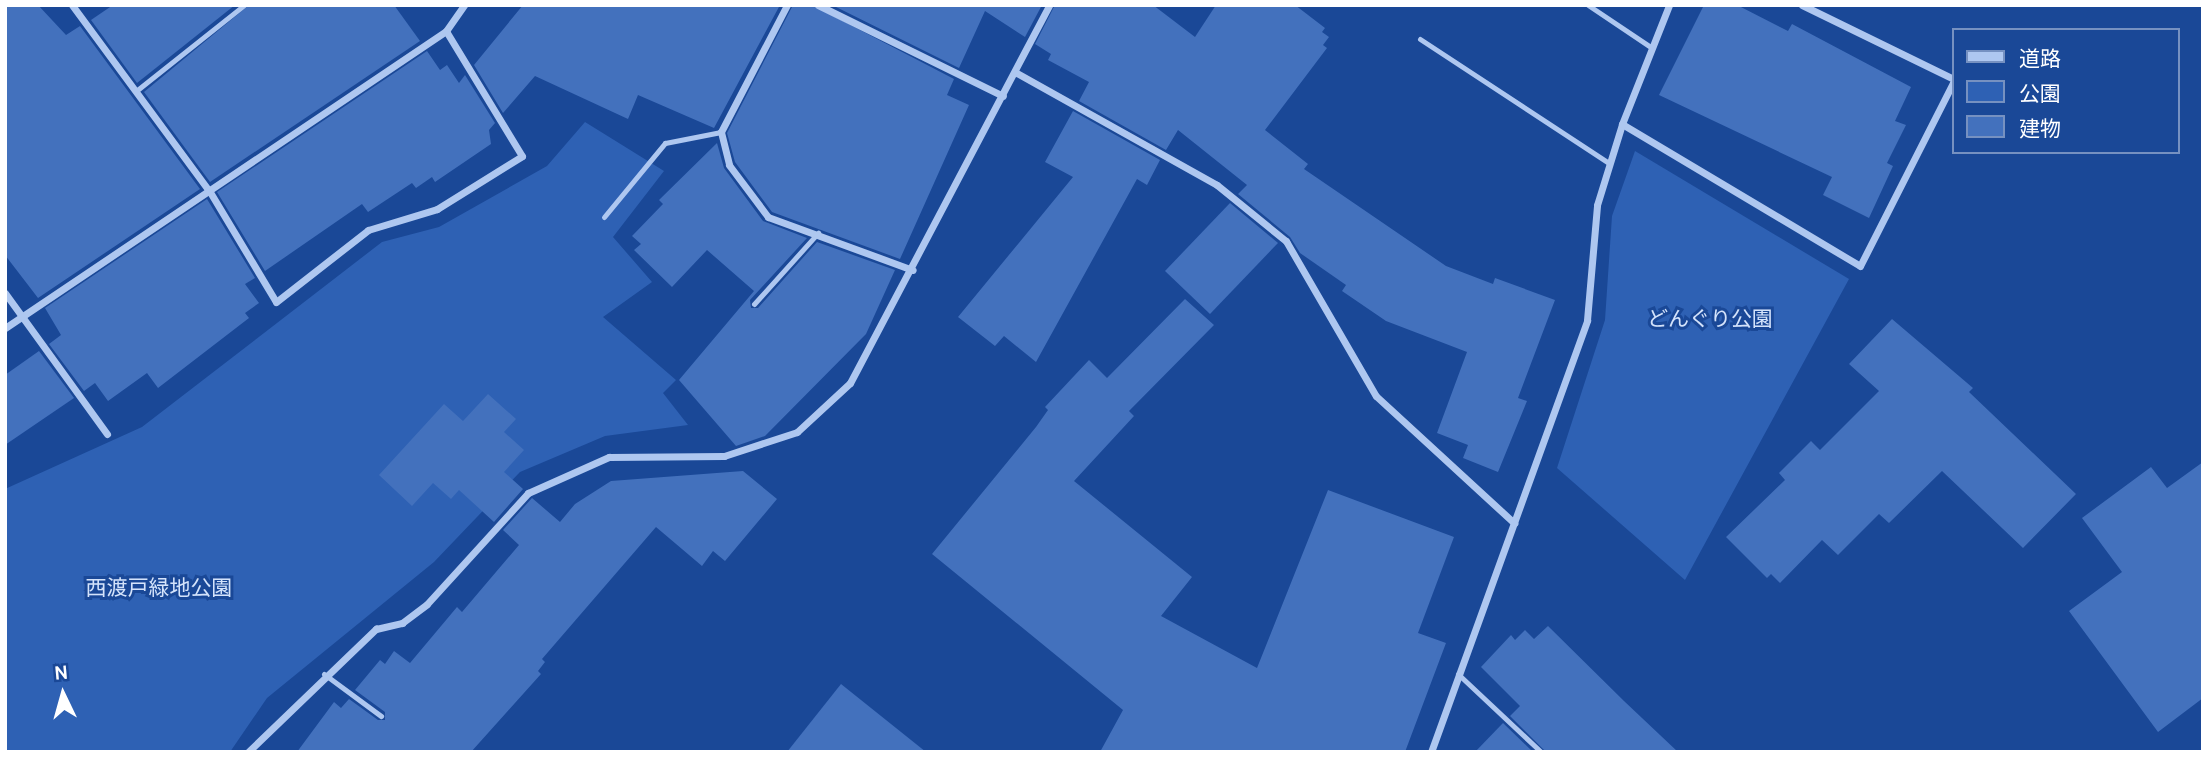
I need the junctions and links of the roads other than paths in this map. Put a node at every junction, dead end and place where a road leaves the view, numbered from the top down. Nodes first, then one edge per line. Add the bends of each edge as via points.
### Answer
1 (244, 5) edge
2 (464, 5) edge
3 (786, 5) edge
4 (818, 5) edge
5 (1049, 5) edge
6 (1588, 5) edge
7 (1669, 5) edge
8 (1802, 5) edge
9 (77, 7) edge
10 (446, 31) junction
11 (1420, 39) dead end
12 (1652, 48) junction
13 (1015, 72) junction
14 (1952, 79) edge
15 (1952, 84) edge
16 (136, 91) junction
17 (1003, 96) junction
18 (1622, 124) junction
19 (721, 132) junction
20 (1610, 164) junction
21 (210, 192) junction
22 (604, 217) dead end
23 (818, 233) junction
24 (913, 270) junction
25 (5, 293) edge
26 (754, 304) dead end
27 (22, 317) junction
28 (5, 328) edge
29 (107, 434) dead end
30 (1514, 523) junction
31 (324, 674) junction
32 (1458, 674) junction
33 (381, 716) dead end
34 (248, 752) edge
35 (1431, 752) edge
36 (1541, 752) edge

1 - 16 lane
2 - 10 street
3 - 19 street
4 - 17 street
5 - 13 street
6 - 12 lane
7 - 12 street
8 - 14 street
9 - 16 street
10 - 21 street
10 - 21 street via 522,156 437,209 368,230 276,302
11 - 20 lane
12 - 18 street
13 - 17 street
13 - 30 street via 1217,185 1286,241 1376,396
15 - 18 street via 1860,266
16 - 21 street
17 - 24 street
18 - 20 street
19 - 22 lane via 665,143
19 - 23 street via 729,165 768,218
20 - 30 street via 1597,205 1587,320
21 - 27 street
23 - 24 street
23 - 26 lane
24 - 31 street via 849,383 797,432 724,456 609,457 528,493 427,604 402,623 376,629
25 - 27 street
27 - 28 street
27 - 29 street
30 - 32 street
31 - 33 lane
31 - 34 street
32 - 35 street
32 - 36 lane

